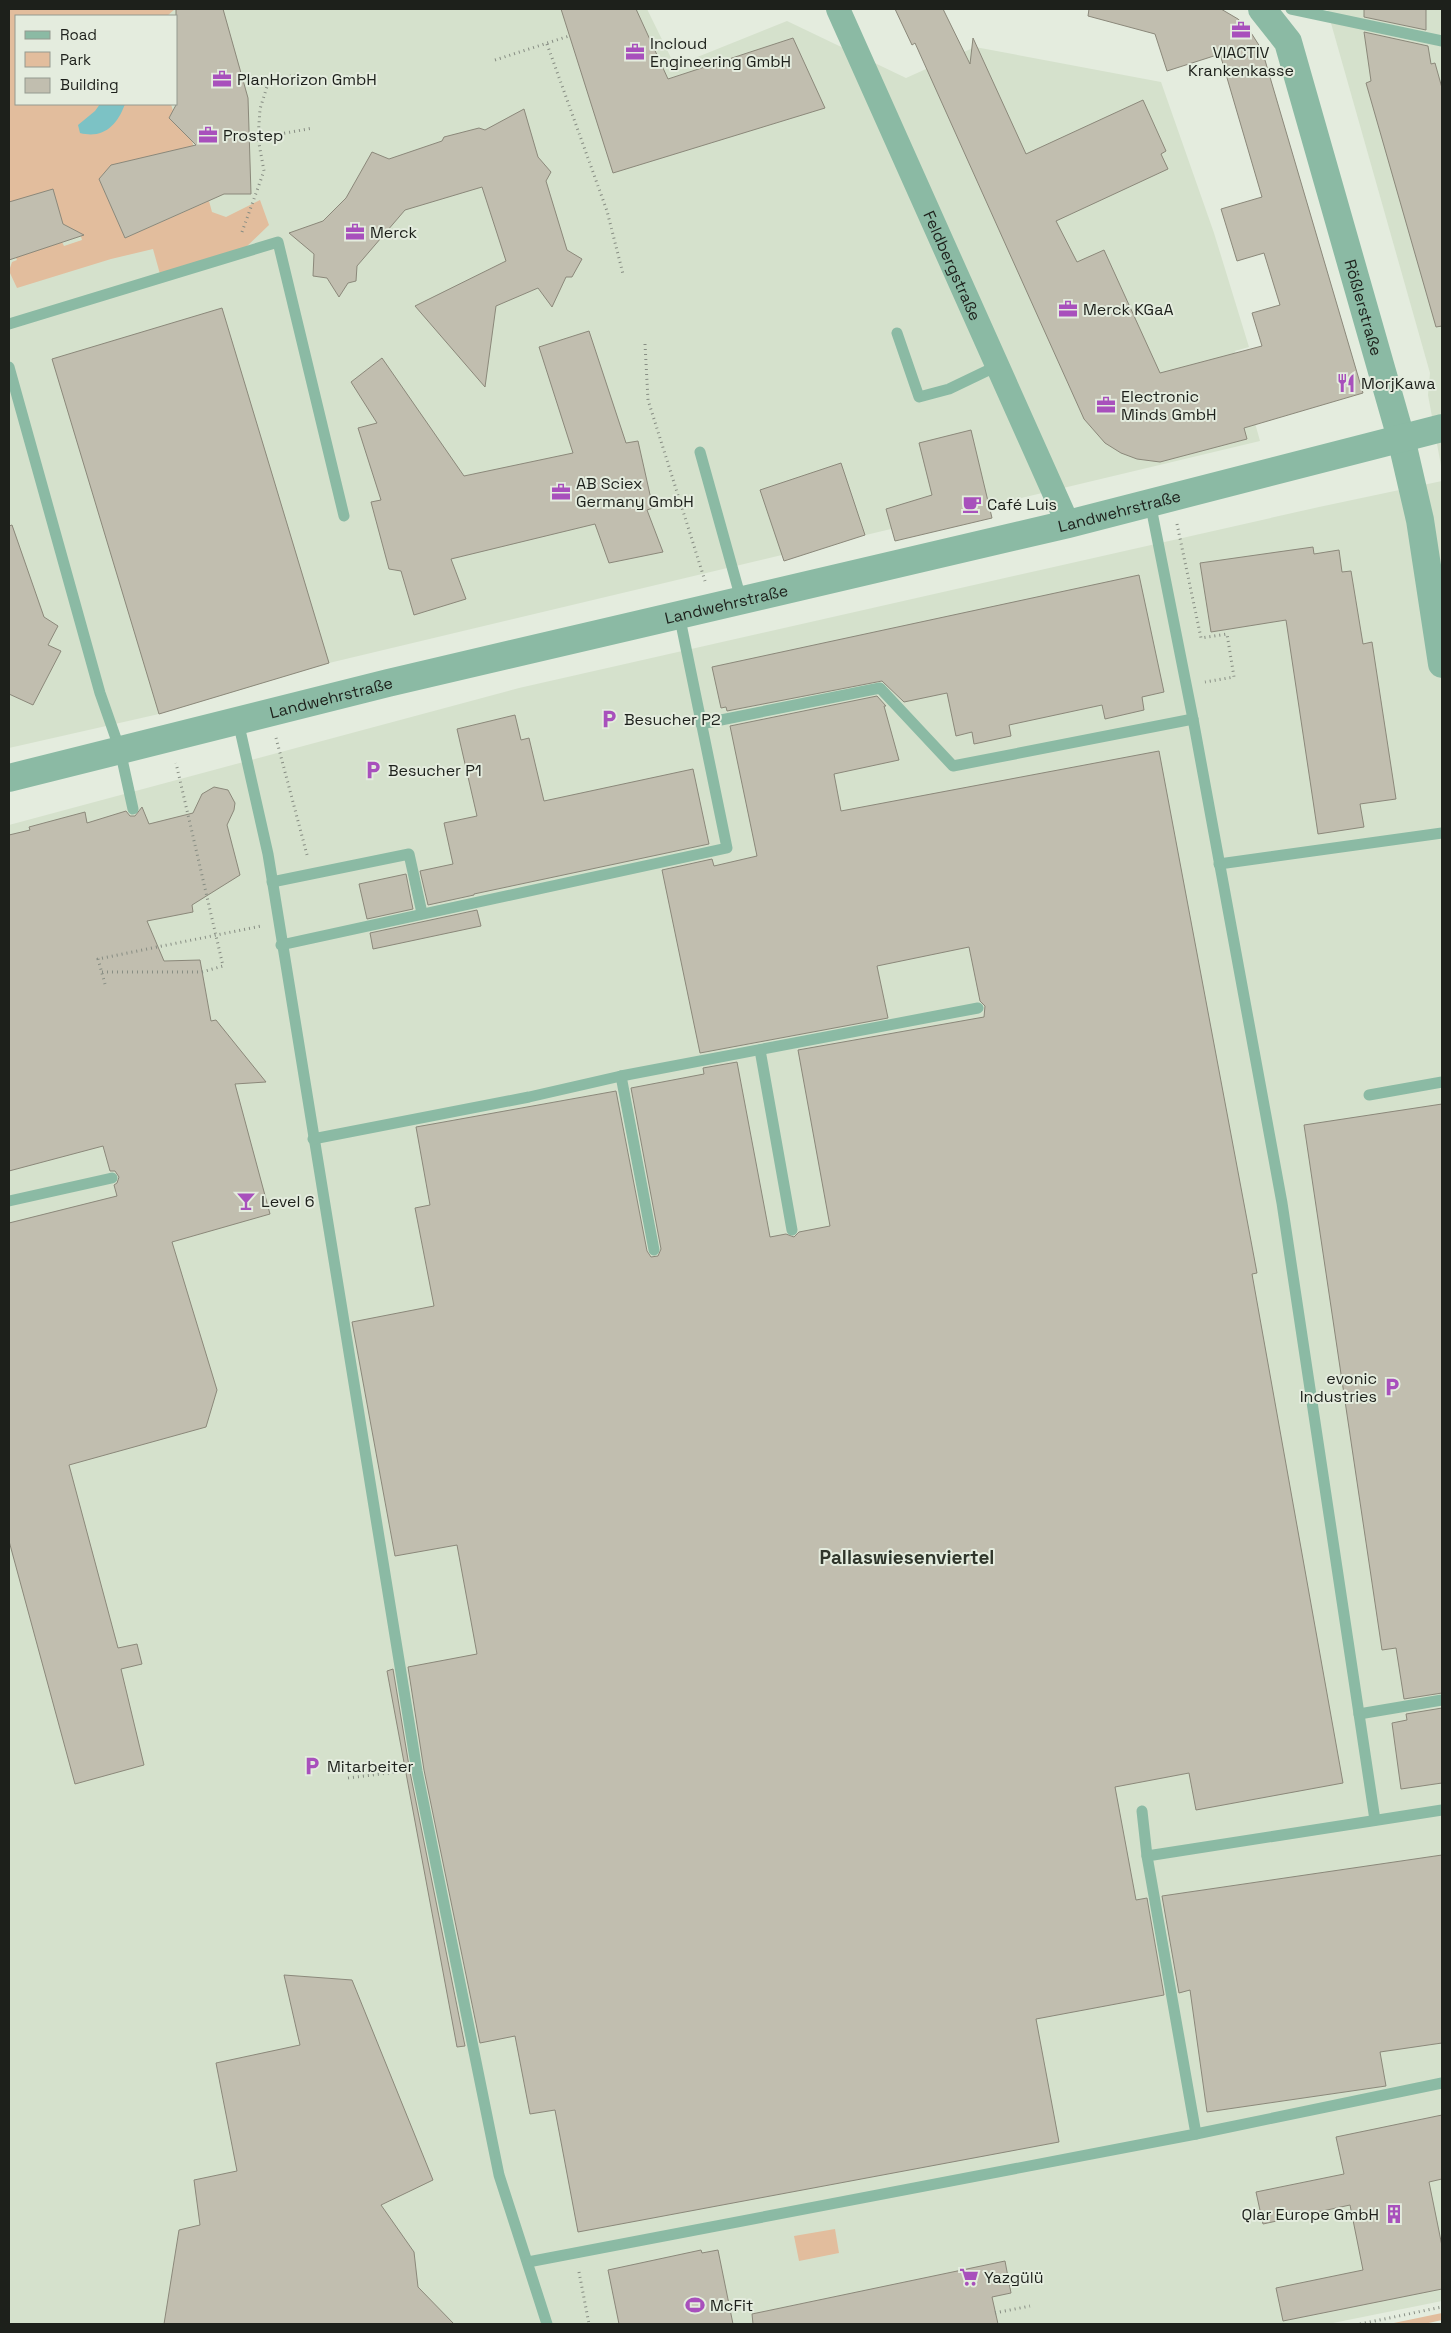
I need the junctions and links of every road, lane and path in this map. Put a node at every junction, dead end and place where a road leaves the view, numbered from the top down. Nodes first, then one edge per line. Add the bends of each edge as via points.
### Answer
1 (838, 9) edge
2 (1262, 9) edge
3 (1290, 9) edge
4 (570, 36) dead end
5 (1442, 41) edge
6 (547, 44) junction
7 (495, 60) dead end
8 (296, 75) dead end
9 (312, 128) dead end
10 (258, 138) junction
11 (249, 140) dead end
12 (226, 258) junction
13 (623, 274) dead end
14 (9, 324) edge
15 (897, 333) dead end
16 (645, 344) dead end
17 (997, 366) junction
18 (9, 367) edge
19 (1442, 428) edge
20 (1401, 438) junction
21 (700, 452) dead end
22 (1160, 499) junction
23 (344, 516) dead end
24 (1068, 524) junction
25 (741, 599) junction
26 (712, 605) junction
27 (679, 613) junction
28 (1442, 664) edge
29 (1186, 686) junction
30 (270, 713) junction
31 (1193, 719) junction
32 (238, 721) junction
33 (701, 724) junction
34 (170, 738) junction
35 (120, 750) junction
36 (9, 778) edge
37 (133, 809) dead end
38 (1442, 833) edge
39 (1218, 864) junction
40 (312, 875) junction
41 (272, 882) junction
42 (422, 913) junction
43 (268, 925) dead end
44 (216, 935) junction
45 (281, 945) junction
46 (102, 972) junction
47 (105, 984) dead end
48 (978, 1008) dead end
49 (760, 1050) junction
50 (621, 1076) junction
51 (1442, 1082) edge
52 (1370, 1095) dead end
53 (313, 1139) junction
54 (112, 1178) dead end
55 (9, 1201) edge
56 (792, 1230) dead end
57 (654, 1250) dead end
58 (1442, 1700) edge
59 (1359, 1714) junction
60 (418, 1771) junction
61 (348, 1778) dead end
62 (1442, 1810) edge
63 (1142, 1811) dead end
64 (1375, 1820) junction
65 (1147, 1856) junction
66 (1442, 2083) edge
67 (1196, 2134) junction
68 (576, 2252) junction
69 (528, 2262) junction
70 (1030, 2306) dead end
71 (1442, 2307) edge
72 (995, 2313) dead end
73 (547, 2324) edge
74 (589, 2324) edge
75 (1360, 2324) edge

1 - 17 street, Feldbergstraße
2 - 20 street, Rößlerstraße via 1288,42
3 - 5 lane
4 - 6 path
6 - 7 path
6 - 13 path via 607,211
8 - 10 path via 269,80 260,109
9 - 10 path
10 - 11 path
10 - 12 path via 264,171 240,238
12 - 14 lane
12 - 23 lane via 278,242
15 - 17 lane via 919,397 949,389
16 - 26 path via 648,400
17 - 24 street, Feldbergstraße
18 - 35 lane via 100,692
19 - 20 street, Landwehrstraße
20 - 22 street, Landwehrstraße
20 - 28 street, Rößlerstraße via 1420,520
21 - 25 lane
22 - 24 street, Landwehrstraße
22 - 29 lane
22 - 29 path via 1201,638 1227,634 1234,677
24 - 25 street, Landwehrstraße
25 - 26 street, Landwehrstraße
26 - 27 street, Landwehrstraße
27 - 30 street, Landwehrstraße
27 - 33 lane
29 - 31 lane
30 - 32 street, Landwehrstraße
30 - 40 path
31 - 33 lane via 953,766 880,688
31 - 39 lane
32 - 34 street, Landwehrstraße
32 - 41 lane
33 - 42 lane via 727,848
34 - 35 street, Landwehrstraße
34 - 44 path
35 - 36 street, Landwehrstraße
35 - 37 lane
38 - 39 lane
39 - 59 lane via 1282,1203
40 - 41 lane
40 - 42 lane via 409,854
41 - 45 lane
42 - 45 lane
43 - 44 path
44 - 46 path via 98,958
44 - 46 path via 223,966 202,972
45 - 53 lane
46 - 47 path
48 - 49 lane
49 - 50 lane
49 - 56 lane
50 - 53 lane
50 - 57 lane
51 - 52 lane
53 - 60 lane
54 - 55 lane
58 - 59 lane
59 - 64 lane
60 - 61 path
60 - 69 lane via 499,2175
62 - 64 lane
63 - 65 lane
64 - 65 lane
65 - 67 lane
66 - 67 lane
67 - 68 lane
68 - 69 lane
68 - 74 path
69 - 73 lane
70 - 72 path
71 - 75 path

